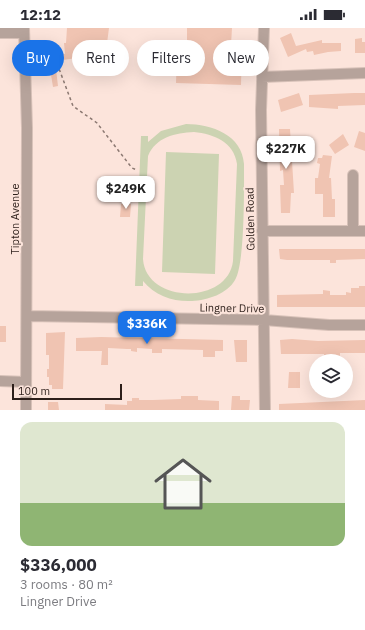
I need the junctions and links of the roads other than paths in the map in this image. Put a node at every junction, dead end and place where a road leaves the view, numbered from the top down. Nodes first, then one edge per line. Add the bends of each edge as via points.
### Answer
1 (264, 28) edge
2 (24, 30) edge
3 (0, 33) edge
4 (264, 40) edge
5 (365, 73) edge
6 (262, 76) edge
7 (269, 76) edge
8 (353, 175) dead end
9 (262, 230) junction
10 (353, 231) junction
11 (365, 231) edge
12 (27, 316) junction
13 (264, 320) junction
14 (365, 325) edge
15 (0, 381) edge
16 (26, 382) junction
17 (26, 410) edge
18 (265, 410) edge

1 - 4 street, Golden Road
2 - 3 street
2 - 12 street, Tipton Avenue
5 - 7 street
6 - 9 street, Golden Road
8 - 10 street
9 - 10 street
9 - 13 street, Golden Road
10 - 11 street
12 - 13 street, Lingner Drive
12 - 16 street, Tipton Avenue
13 - 14 street, Lingner Drive
13 - 18 street, Golden Road
15 - 16 street
16 - 17 street, Tipton Avenue

